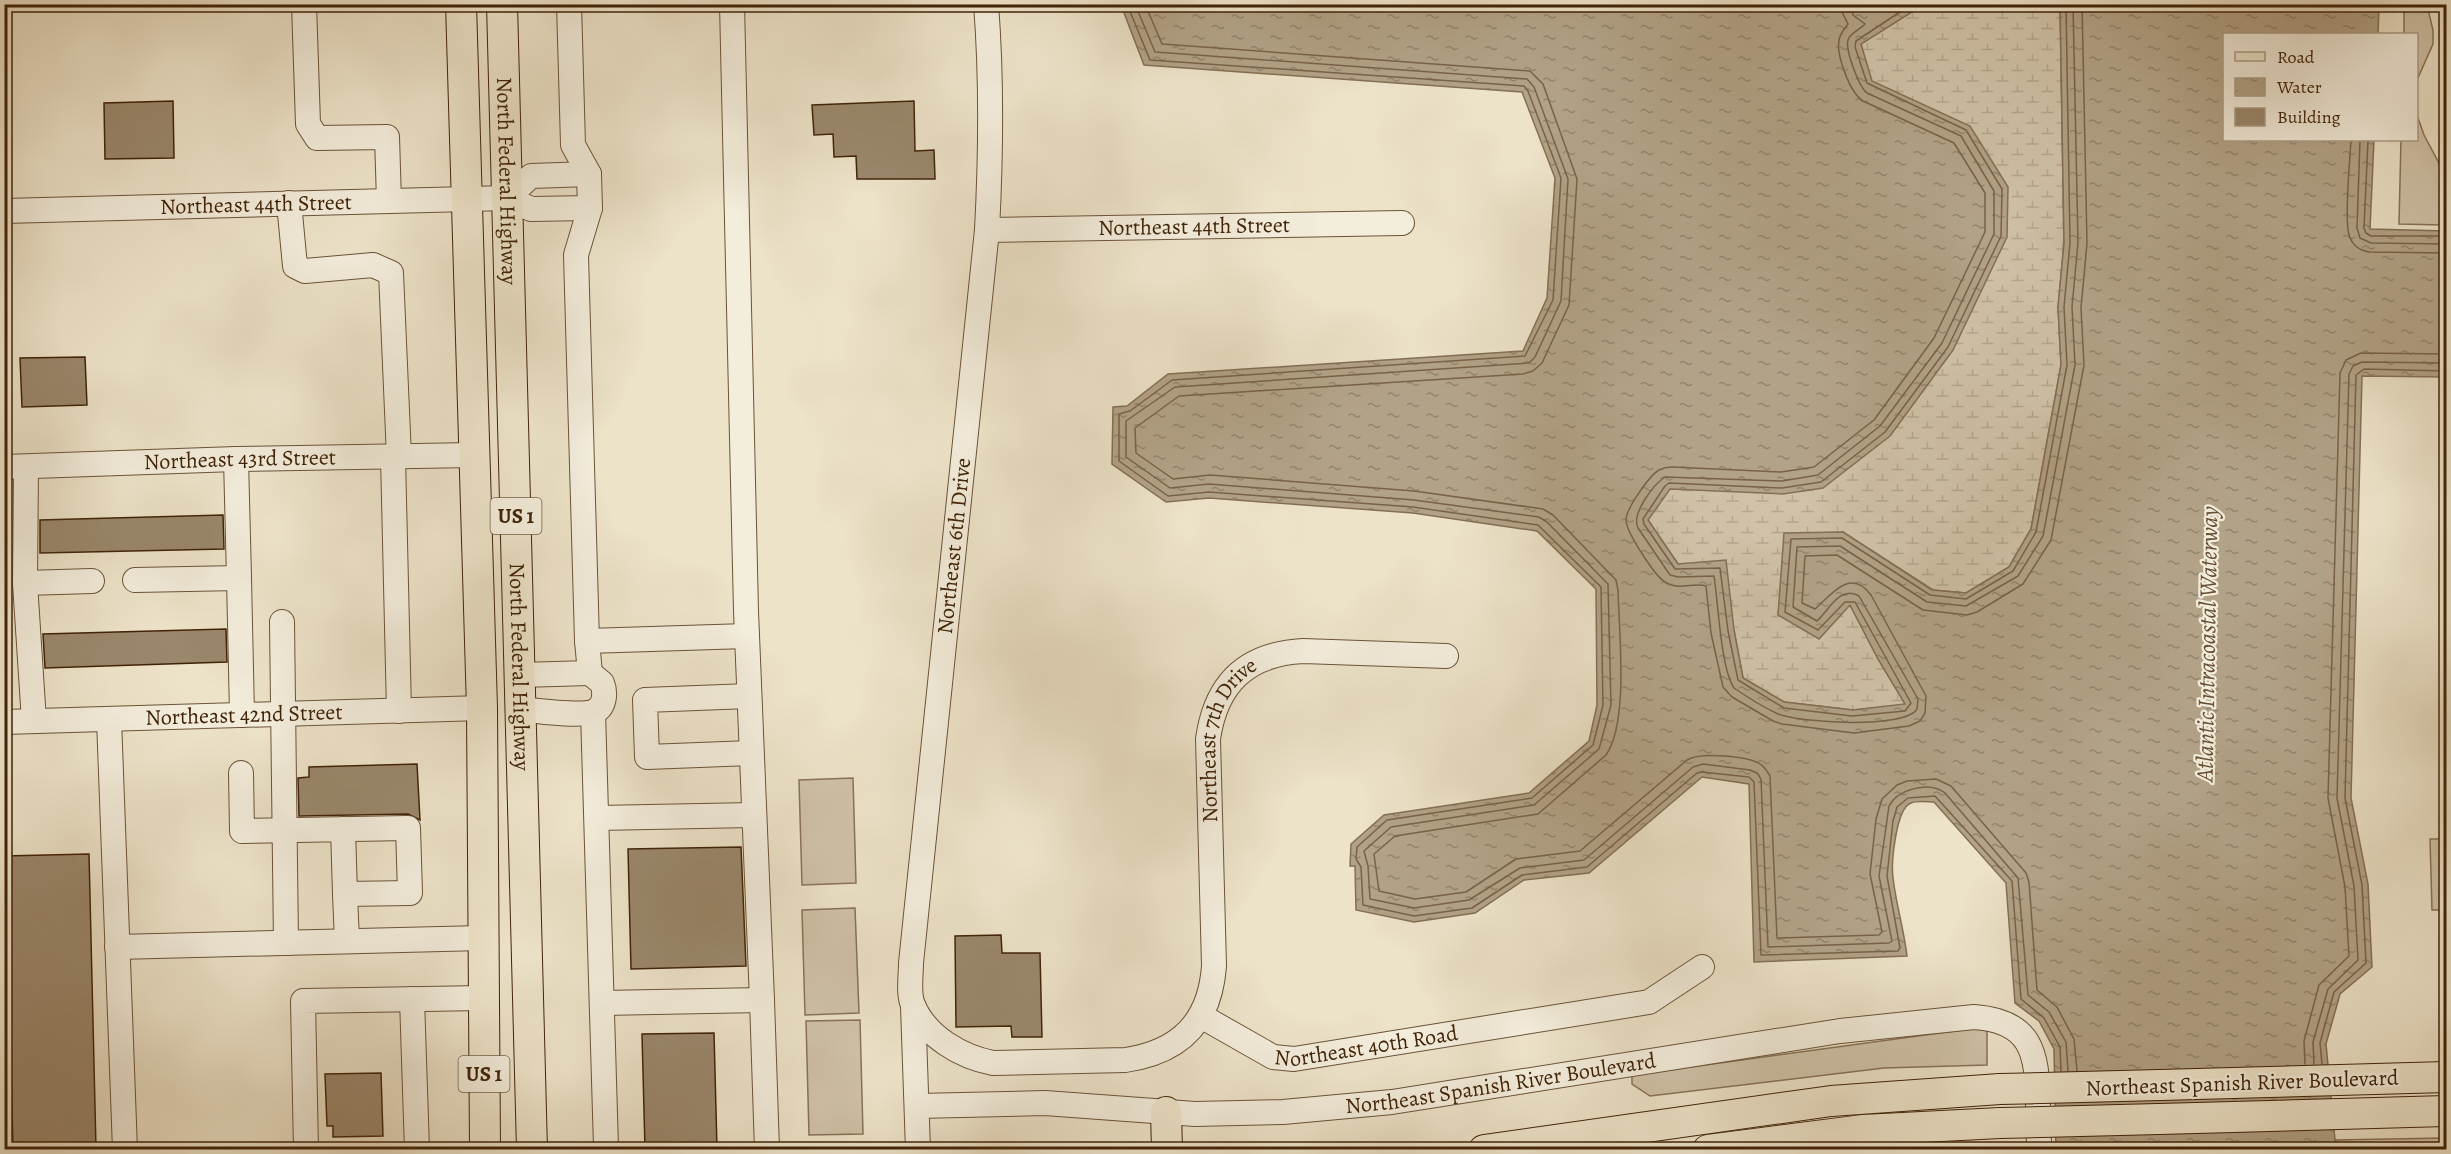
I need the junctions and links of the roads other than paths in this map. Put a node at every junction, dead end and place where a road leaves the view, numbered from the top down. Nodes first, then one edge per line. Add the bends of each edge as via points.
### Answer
1 (304, 4) edge
2 (461, 4) edge
3 (502, 4) edge
4 (568, 4) edge
5 (732, 4) edge
6 (986, 4) edge
7 (589, 174) junction
8 (507, 198) junction
9 (467, 199) junction
10 (389, 201) junction
11 (289, 203) junction
12 (590, 208) junction
13 (4, 211) edge
14 (1402, 223) dead end
15 (987, 230) junction
16 (474, 455) junction
17 (396, 457) junction
18 (236, 459) junction
19 (15, 467) edge
20 (238, 578) junction
21 (135, 580) dead end
22 (92, 581) dead end
23 (25, 583) junction
24 (282, 622) dead end
25 (747, 636) junction
26 (479, 637) junction
27 (587, 641) junction
28 (1446, 656) dead end
29 (590, 673) junction
30 (520, 675) junction
31 (749, 696) junction
32 (482, 708) junction
33 (521, 709) junction
34 (399, 711) junction
35 (593, 712) junction
36 (284, 714) junction
37 (242, 715) junction
38 (109, 719) junction
39 (34, 721) junction
40 (4, 722) edge
41 (751, 753) junction
42 (241, 773) dead end
43 (523, 781) junction
44 (753, 815) junction
45 (597, 818) junction
46 (343, 829) junction
47 (285, 830) junction
48 (345, 894) junction
49 (482, 938) junction
50 (346, 941) junction
51 (286, 943) junction
52 (117, 947) junction
53 (1702, 967) dead end
54 (483, 998) junction
55 (412, 999) junction
56 (762, 1000) junction
57 (602, 1003) junction
58 (912, 1004) junction
59 (1201, 1016) junction
60 (2446, 1077) edge
61 (917, 1106) junction
62 (2446, 1111) edge
63 (1166, 1112) junction
64 (606, 1148) dead end
65 (125, 1149) edge
66 (306, 1149) edge
67 (417, 1149) edge
68 (485, 1149) edge
69 (532, 1149) edge
70 (767, 1149) edge
71 (918, 1149) edge
72 (1167, 1149) edge
73 (1484, 1149) edge
74 (1719, 1149) edge
75 (2039, 1149) edge

1 - 10 street via 308,124 317,138 387,137
2 - 9 main road, North Federal Highway / US 1
3 - 8 main road, North Federal Highway / US 1
4 - 7 street via 573,145
5 - 25 street
6 - 15 street, Northeast 6th Drive via 991,142
7 - 8 street via 531,176
7 - 12 street
8 - 9 street, Northeast 44th Street
8 - 12 street via 531,209
8 - 30 main road, North Federal Highway / US 1
9 - 10 street, Northeast 44th Street
9 - 16 main road, North Federal Highway / US 1
10 - 11 street, Northeast 44th Street
11 - 13 street, Northeast 44th Street
11 - 17 street via 295,266 305,271 373,265 391,273
12 - 27 street via 576,255
14 - 15 street, Northeast 44th Street
15 - 58 street, Northeast 6th Drive via 911,963
16 - 17 street, Northeast 43rd Street
16 - 26 main road, North Federal Highway / US 1
17 - 18 street, Northeast 43rd Street
17 - 34 street
18 - 19 street, Northeast 43rd Street
18 - 20 street
19 - 23 street
20 - 21 street
20 - 37 street
22 - 23 street
23 - 39 street
24 - 36 street
25 - 27 street
25 - 31 street
26 - 32 main road, North Federal Highway / US 1
26 - 33 main road via 494,683 503,696
27 - 29 street
28 - 59 street, Northeast 7th Drive via 1282,652 1245,668 1230,682 1218,700 1208,739 1214,966 1213,986
29 - 30 street
29 - 35 street via 605,690 603,703
30 - 33 main road, North Federal Highway / US 1
31 - 41 street
31 - 41 street via 645,700 646,757
32 - 34 street, Northeast 42nd Street
32 - 43 main road via 498,722
32 - 49 main road, North Federal Highway / US 1
33 - 35 street
33 - 43 main road, North Federal Highway / US 1
34 - 36 street, Northeast 42nd Street
35 - 45 street
36 - 37 street, Northeast 42nd Street
36 - 47 street
37 - 38 street, Northeast 42nd Street
38 - 39 street, Northeast 42nd Street
38 - 52 street
39 - 40 street, Northeast 42nd Street
41 - 44 street
42 - 47 street via 242,831
43 - 69 main road, North Federal Highway / US 1
44 - 45 street
44 - 56 street
45 - 57 street
46 - 47 street
46 - 48 street
46 - 48 street via 408,828 410,893
47 - 51 street
48 - 50 street
49 - 50 street
49 - 54 main road, North Federal Highway / US 1
50 - 51 street
51 - 52 street
52 - 65 street
53 - 59 street, Northeast 40th Road via 1649,1002 1294,1059 1273,1058
54 - 55 street
54 - 68 main road, North Federal Highway / US 1
55 - 66 street via 303,1001
55 - 67 street
56 - 57 street
56 - 70 street
57 - 64 street
58 - 59 street via 930,1030 949,1046 973,1059 993,1063 1146,1057 1182,1038
58 - 61 street, Northeast 6th Drive
60 - 73 main road, Northeast Spanish River Boulevard, bridge via 2000,1089 1831,1101
61 - 63 street, Northeast Spanish River Boulevard via 1046,1103
61 - 71 street, Northeast 6th Drive
62 - 74 main road, Northeast Spanish River Boulevard, bridge via 1863,1130
63 - 72 main road
63 - 75 street, Northeast Spanish River Boulevard via 1248,1114 1352,1107 1840,1031 1974,1017 2012,1027 2032,1049 2038,1073

